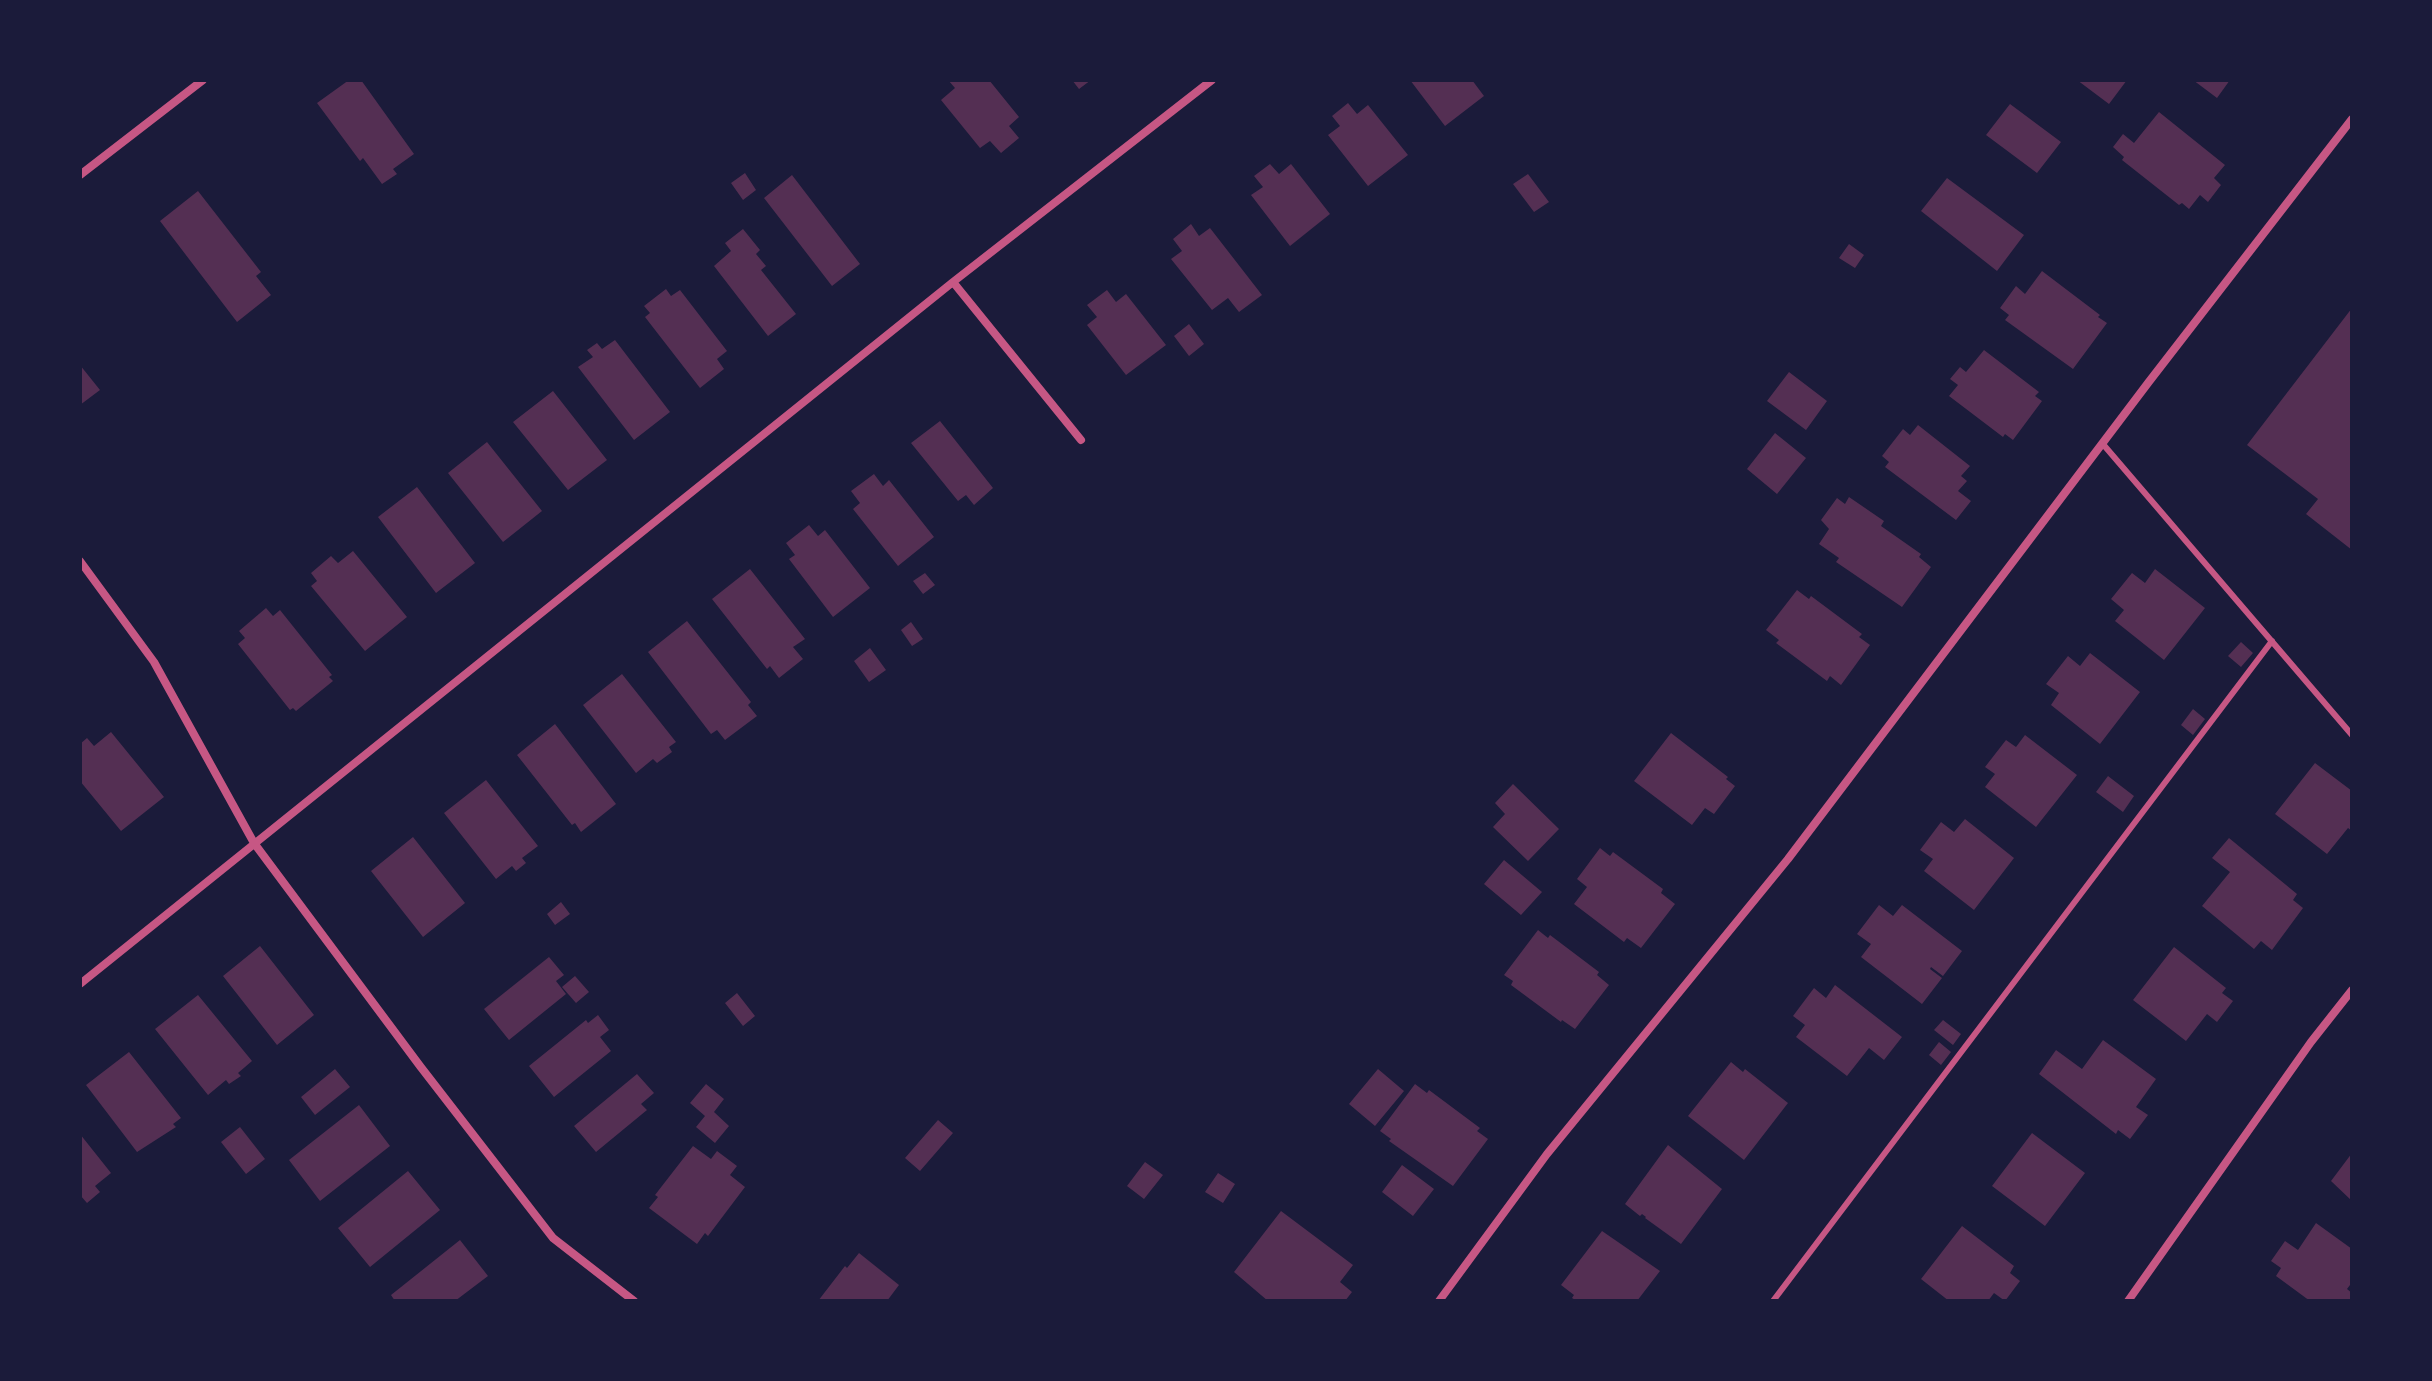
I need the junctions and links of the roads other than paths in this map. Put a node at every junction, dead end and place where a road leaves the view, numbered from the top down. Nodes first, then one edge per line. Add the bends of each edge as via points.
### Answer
1 (203, 80) edge
2 (1212, 80) edge
3 (2352, 119) edge
4 (80, 175) edge
5 (953, 282) junction
6 (1081, 440) dead end
7 (2102, 443) junction
8 (80, 561) edge
9 (2272, 641) junction
10 (2352, 735) edge
11 (254, 843) junction
12 (80, 984) edge
13 (2352, 990) edge
14 (634, 1301) edge
15 (1439, 1301) edge
16 (1773, 1301) edge
17 (2128, 1301) edge

1 - 4 street
2 - 5 street
3 - 7 street
5 - 6 street
5 - 11 street
7 - 9 lane
7 - 15 street via 1788,859 1547,1154
8 - 11 street via 154,662
9 - 10 lane
9 - 16 lane
11 - 12 street
11 - 14 street via 553,1238
13 - 17 street

